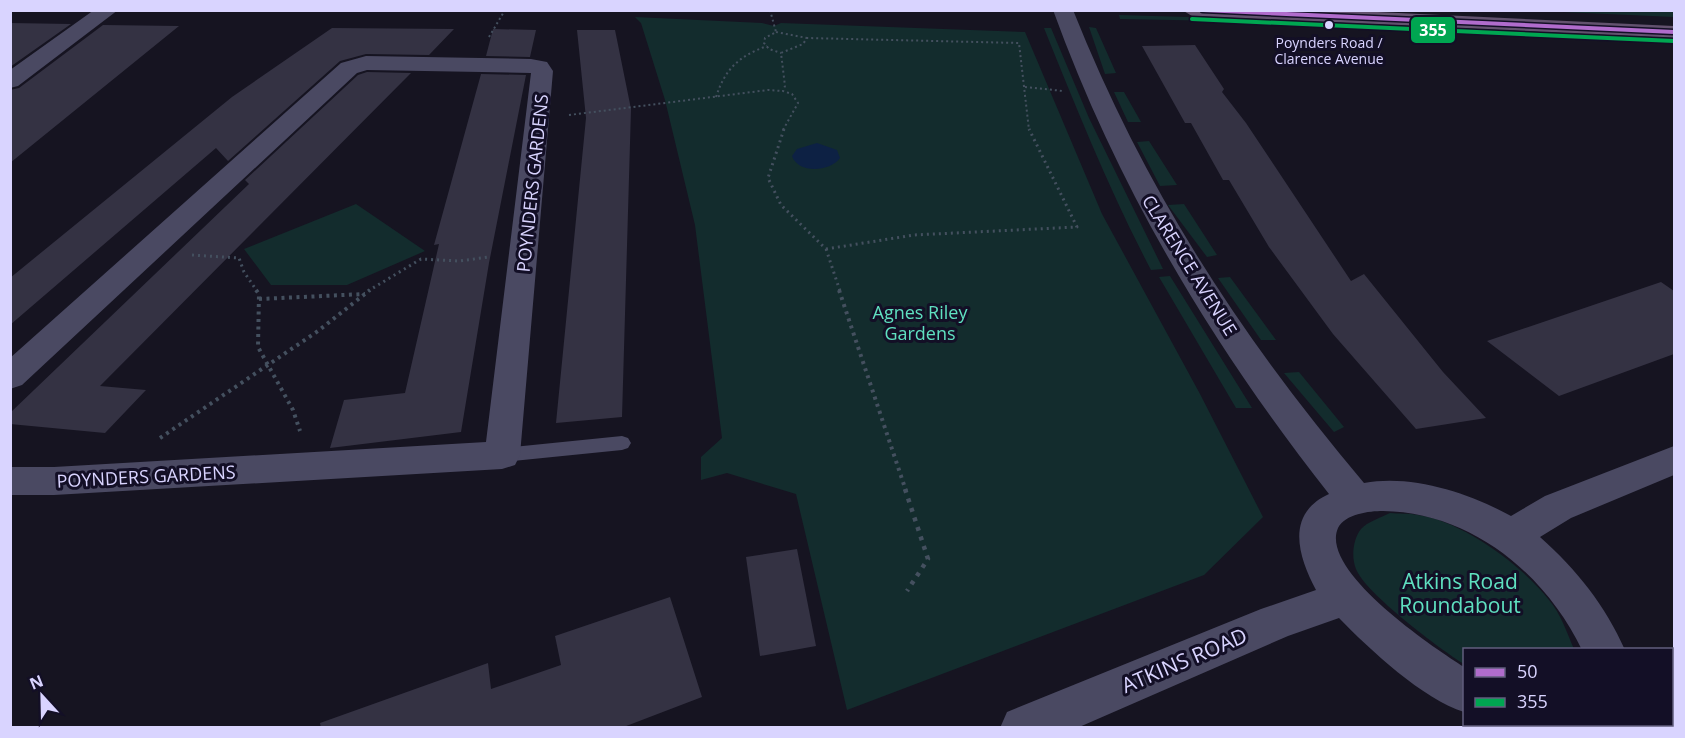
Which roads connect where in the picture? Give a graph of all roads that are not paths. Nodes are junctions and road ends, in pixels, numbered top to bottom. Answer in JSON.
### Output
{"nodes":[{"id":1,"x":108,"y":10,"type":"edge"},
{"id":2,"x":1063,"y":10,"type":"edge"},
{"id":3,"x":1192,"y":10,"type":"edge"},
{"id":4,"x":1396,"y":15,"type":"edge"},
{"id":5,"x":1674,"y":32,"type":"edge"},
{"id":6,"x":10,"y":81,"type":"edge"},
{"id":7,"x":10,"y":376,"type":"edge"},
{"id":8,"x":622,"y":443,"type":"dead end"},
{"id":9,"x":502,"y":455,"type":"junction"},
{"id":10,"x":1674,"y":460,"type":"edge"},
{"id":11,"x":10,"y":481,"type":"edge"},
{"id":12,"x":1355,"y":499,"type":"junction"},
{"id":13,"x":1511,"y":536,"type":"junction"},
{"id":14,"x":1346,"y":598,"type":"junction"},
{"id":15,"x":1603,"y":648,"type":"edge"},
{"id":16,"x":1463,"y":691,"type":"edge"},
{"id":17,"x":1023,"y":728,"type":"edge"}],
"edges":[{"from":1,"to":6,"type":"street"},
{"from":2,"to":12,"type":"street","name":"CLARENCE AVENUE"},
{"from":3,"to":4,"type":"highway"},
{"from":4,"to":5,"type":"highway"},
{"from":7,"to":9,"type":"street","name":"POYNDERS GARDENS"},
{"from":8,"to":9,"type":"lane"},
{"from":9,"to":11,"type":"street","name":"POYNDERS GARDENS"},
{"from":10,"to":13,"type":"street"},
{"from":12,"to":13,"type":"street"},
{"from":12,"to":14,"type":"street"},
{"from":13,"to":15,"type":"street"},
{"from":14,"to":16,"type":"street"},
{"from":14,"to":17,"type":"street","name":"ATKINS ROAD"}]}
